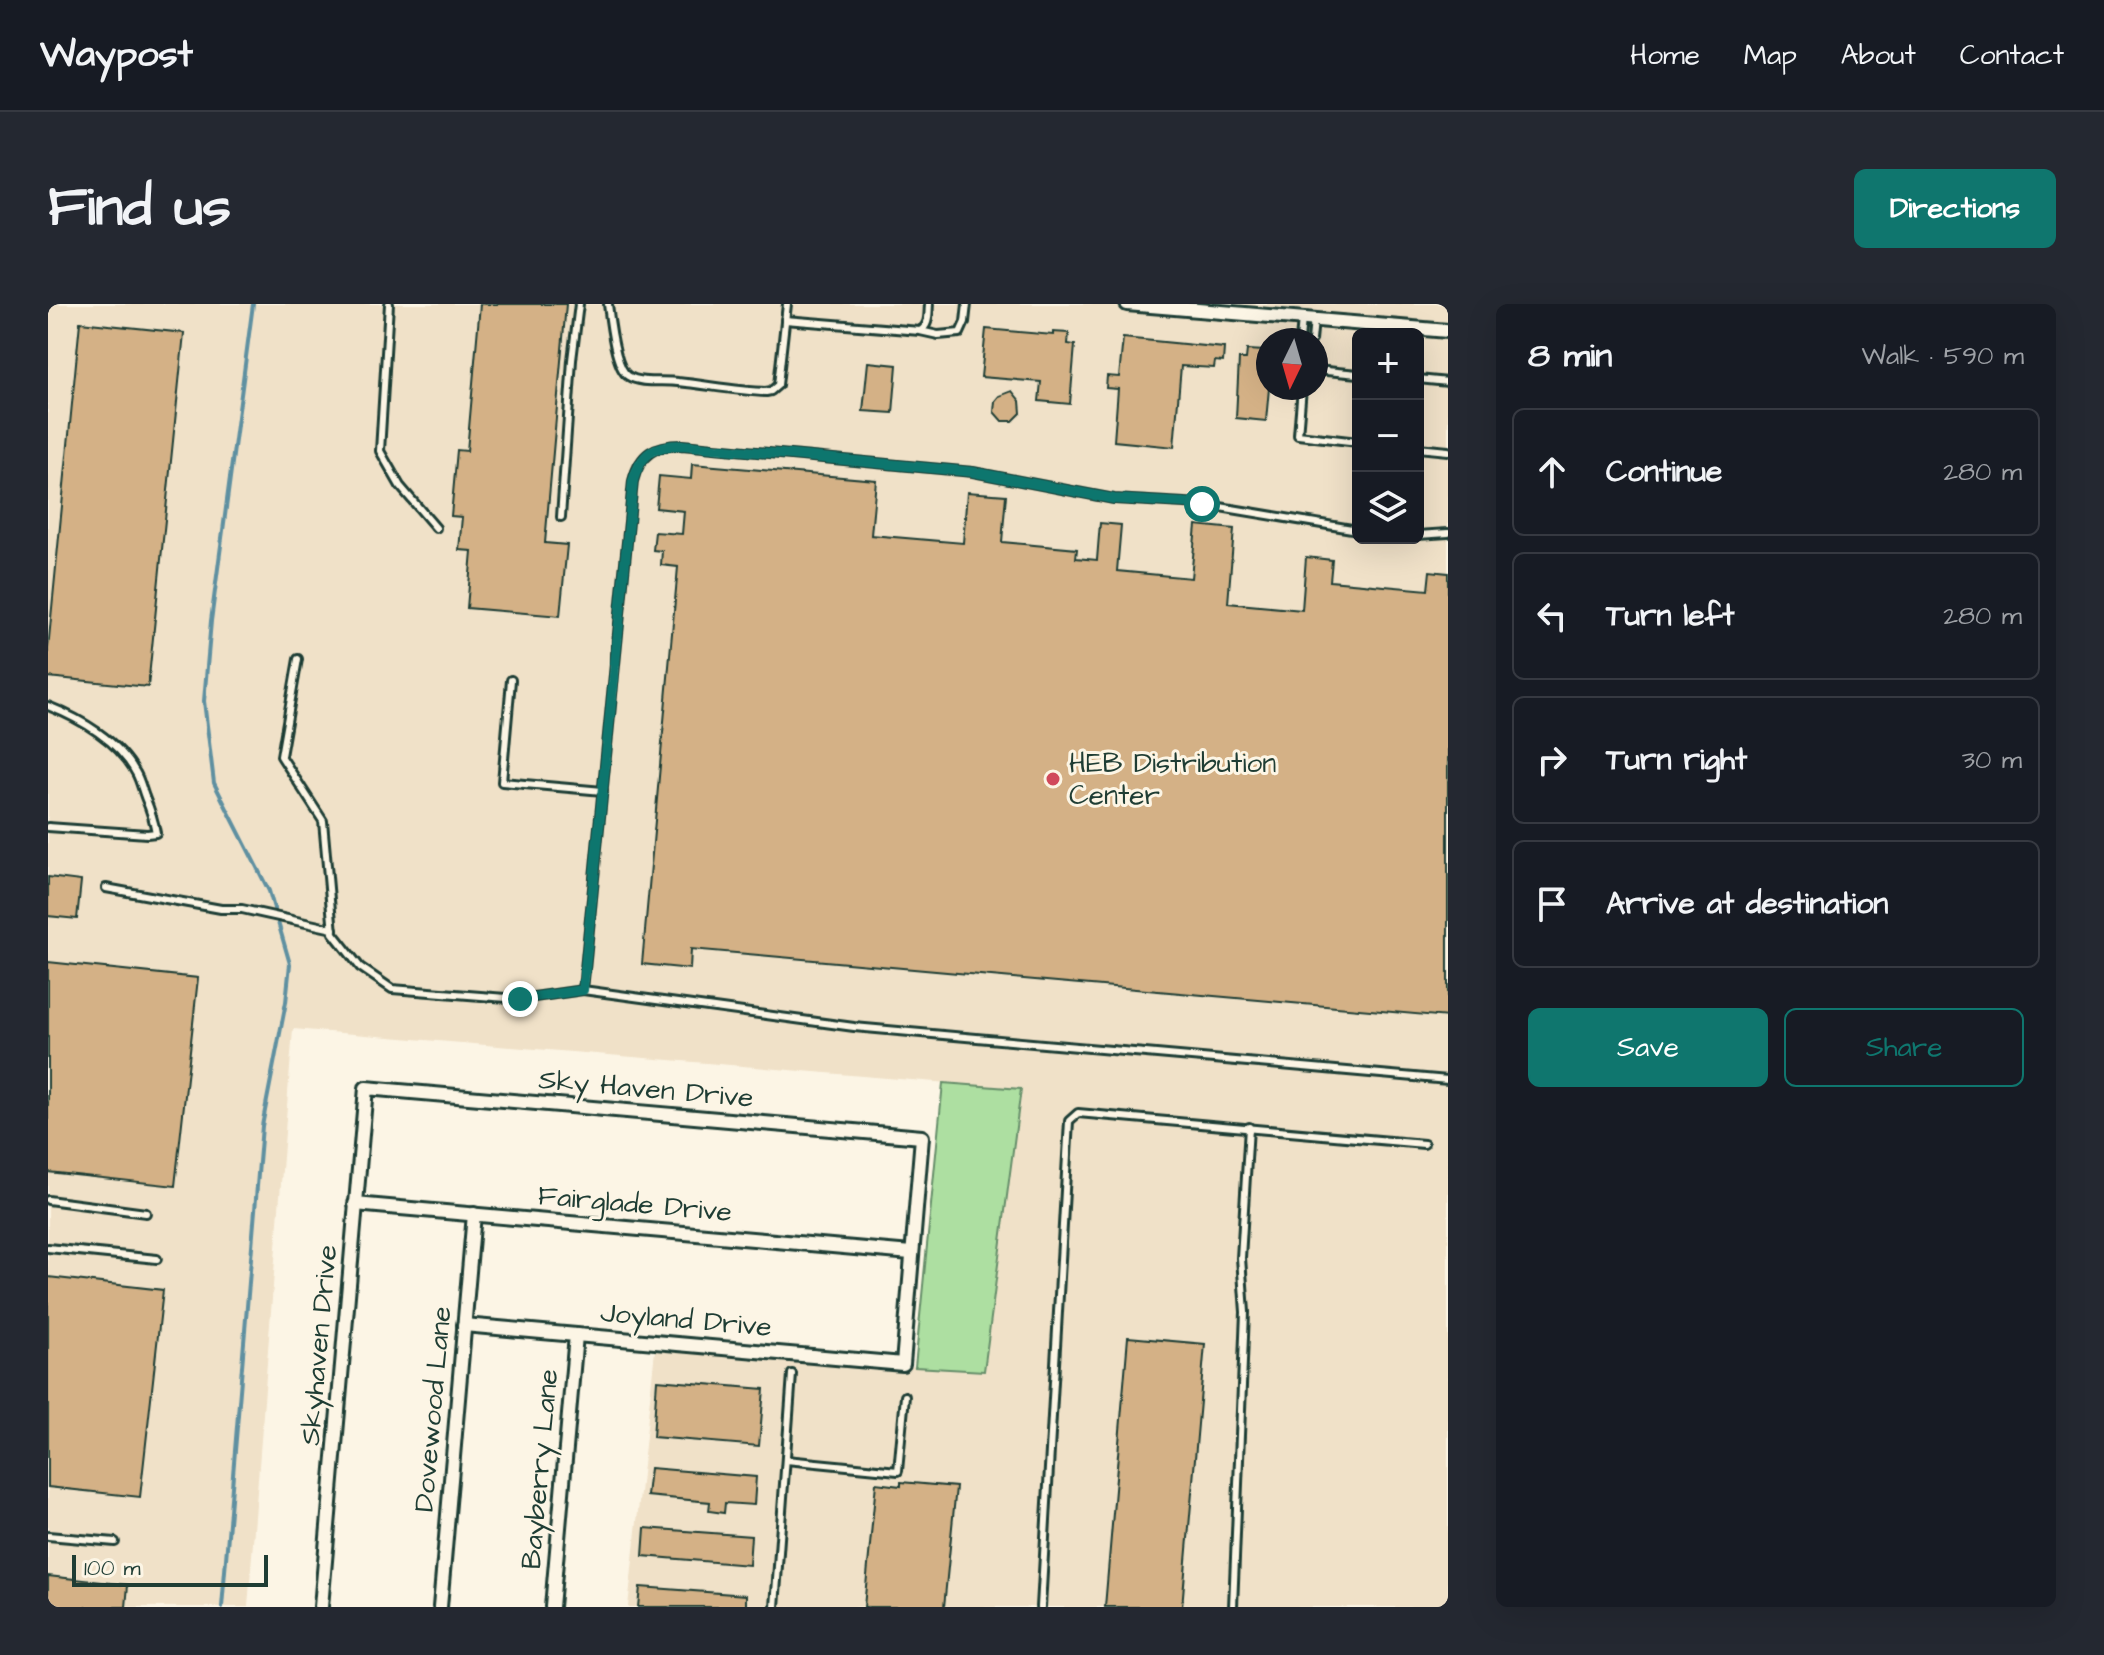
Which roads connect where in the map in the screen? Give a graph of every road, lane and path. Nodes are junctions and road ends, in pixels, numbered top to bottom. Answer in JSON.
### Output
{"nodes":[{"id":1,"x":389,"y":304,"type":"edge"},
{"id":2,"x":579,"y":304,"type":"edge"},
{"id":3,"x":608,"y":304,"type":"edge"},
{"id":4,"x":787,"y":304,"type":"edge"},
{"id":5,"x":929,"y":304,"type":"edge"},
{"id":6,"x":967,"y":304,"type":"edge"},
{"id":7,"x":1127,"y":304,"type":"edge"},
{"id":8,"x":1146,"y":305,"type":"edge"},
{"id":9,"x":1205,"y":307,"type":"edge"},
{"id":10,"x":1308,"y":319,"type":"junction"},
{"id":11,"x":785,"y":320,"type":"junction"},
{"id":12,"x":1305,"y":328,"type":"edge"},
{"id":13,"x":1310,"y":328,"type":"edge"},
{"id":14,"x":920,"y":331,"type":"junction"},
{"id":15,"x":1448,"y":331,"type":"edge"},
{"id":16,"x":1328,"y":371,"type":"edge"},
{"id":17,"x":1352,"y":373,"type":"edge"},
{"id":18,"x":1424,"y":380,"type":"edge"},
{"id":19,"x":1448,"y":382,"type":"edge"},
{"id":20,"x":1301,"y":400,"type":"edge"},
{"id":21,"x":1352,"y":441,"type":"edge"},
{"id":22,"x":1424,"y":449,"type":"edge"},
{"id":23,"x":1448,"y":451,"type":"edge"},
{"id":24,"x":561,"y":517,"type":"dead end"},
{"id":25,"x":436,"y":528,"type":"dead end"},
{"id":26,"x":1352,"y":529,"type":"edge"},
{"id":27,"x":1448,"y":533,"type":"edge"},
{"id":28,"x":1424,"y":535,"type":"edge"},
{"id":29,"x":298,"y":659,"type":"dead end"},
{"id":30,"x":511,"y":680,"type":"dead end"},
{"id":31,"x":48,"y":706,"type":"edge"},
{"id":32,"x":603,"y":791,"type":"junction"},
{"id":33,"x":48,"y":827,"type":"edge"},
{"id":34,"x":106,"y":888,"type":"dead end"},
{"id":35,"x":333,"y":929,"type":"junction"},
{"id":36,"x":583,"y":990,"type":"junction"},
{"id":37,"x":1448,"y":1080,"type":"edge"},
{"id":38,"x":366,"y":1088,"type":"joint"},
{"id":39,"x":1249,"y":1127,"type":"junction"},
{"id":40,"x":1424,"y":1144,"type":"dead end"},
{"id":41,"x":48,"y":1200,"type":"edge"},
{"id":42,"x":355,"y":1204,"type":"junction"},
{"id":43,"x":146,"y":1213,"type":"dead end"},
{"id":44,"x":474,"y":1214,"type":"junction"},
{"id":45,"x":48,"y":1248,"type":"edge"},
{"id":46,"x":911,"y":1253,"type":"junction"},
{"id":47,"x":157,"y":1259,"type":"dead end"},
{"id":48,"x":464,"y":1325,"type":"junction"},
{"id":49,"x":576,"y":1335,"type":"junction"},
{"id":50,"x":792,"y":1374,"type":"dead end"},
{"id":51,"x":905,"y":1396,"type":"dead end"},
{"id":52,"x":786,"y":1460,"type":"junction"},
{"id":53,"x":48,"y":1536,"type":"edge"},
{"id":54,"x":115,"y":1542,"type":"dead end"},
{"id":55,"x":321,"y":1607,"type":"edge"},
{"id":56,"x":440,"y":1607,"type":"edge"},
{"id":57,"x":552,"y":1607,"type":"edge"},
{"id":58,"x":775,"y":1607,"type":"edge"},
{"id":59,"x":1041,"y":1607,"type":"edge"},
{"id":60,"x":1233,"y":1607,"type":"edge"}],
"edges":[{"from":1,"to":25,"type":"lane"},
{"from":2,"to":24,"type":"lane"},
{"from":3,"to":11,"type":"lane"},
{"from":4,"to":11,"type":"lane"},
{"from":5,"to":14,"type":"lane"},
{"from":6,"to":14,"type":"lane"},
{"from":7,"to":8,"type":"street"},
{"from":8,"to":9,"type":"street"},
{"from":9,"to":10,"type":"street"},
{"from":10,"to":12,"type":"lane"},
{"from":10,"to":13,"type":"lane"},
{"from":10,"to":15,"type":"street"},
{"from":11,"to":14,"type":"lane"},
{"from":16,"to":17,"type":"lane"},
{"from":18,"to":19,"type":"lane"},
{"from":20,"to":21,"type":"lane"},
{"from":22,"to":23,"type":"lane"},
{"from":26,"to":32,"type":"lane"},
{"from":27,"to":28,"type":"lane"},
{"from":29,"to":35,"type":"lane"},
{"from":30,"to":32,"type":"lane"},
{"from":31,"to":33,"type":"lane"},
{"from":32,"to":36,"type":"lane"},
{"from":34,"to":35,"type":"lane"},
{"from":35,"to":36,"type":"lane"},
{"from":36,"to":37,"type":"lane"},
{"from":38,"to":42,"type":"street","name":"Skyhaven Drive"},
{"from":38,"to":46,"type":"street","name":"Sky Haven Drive"},
{"from":39,"to":40,"type":"lane"},
{"from":39,"to":59,"type":"lane"},
{"from":39,"to":60,"type":"lane"},
{"from":41,"to":43,"type":"lane"},
{"from":42,"to":44,"type":"street","name":"Fairglade Drive"},
{"from":42,"to":55,"type":"street","name":"Skyhaven Drive"},
{"from":44,"to":46,"type":"street","name":"Fairglade Drive"},
{"from":44,"to":48,"type":"street","name":"Dovewood Lane"},
{"from":45,"to":47,"type":"lane"},
{"from":46,"to":49,"type":"street","name":"Joyland Drive"},
{"from":48,"to":49,"type":"street","name":"Joyland Drive"},
{"from":48,"to":56,"type":"street","name":"Dovewood Lane"},
{"from":49,"to":57,"type":"street","name":"Bayberry Lane"},
{"from":50,"to":52,"type":"lane"},
{"from":51,"to":52,"type":"lane"},
{"from":52,"to":58,"type":"lane"},
{"from":53,"to":54,"type":"lane"}]}
